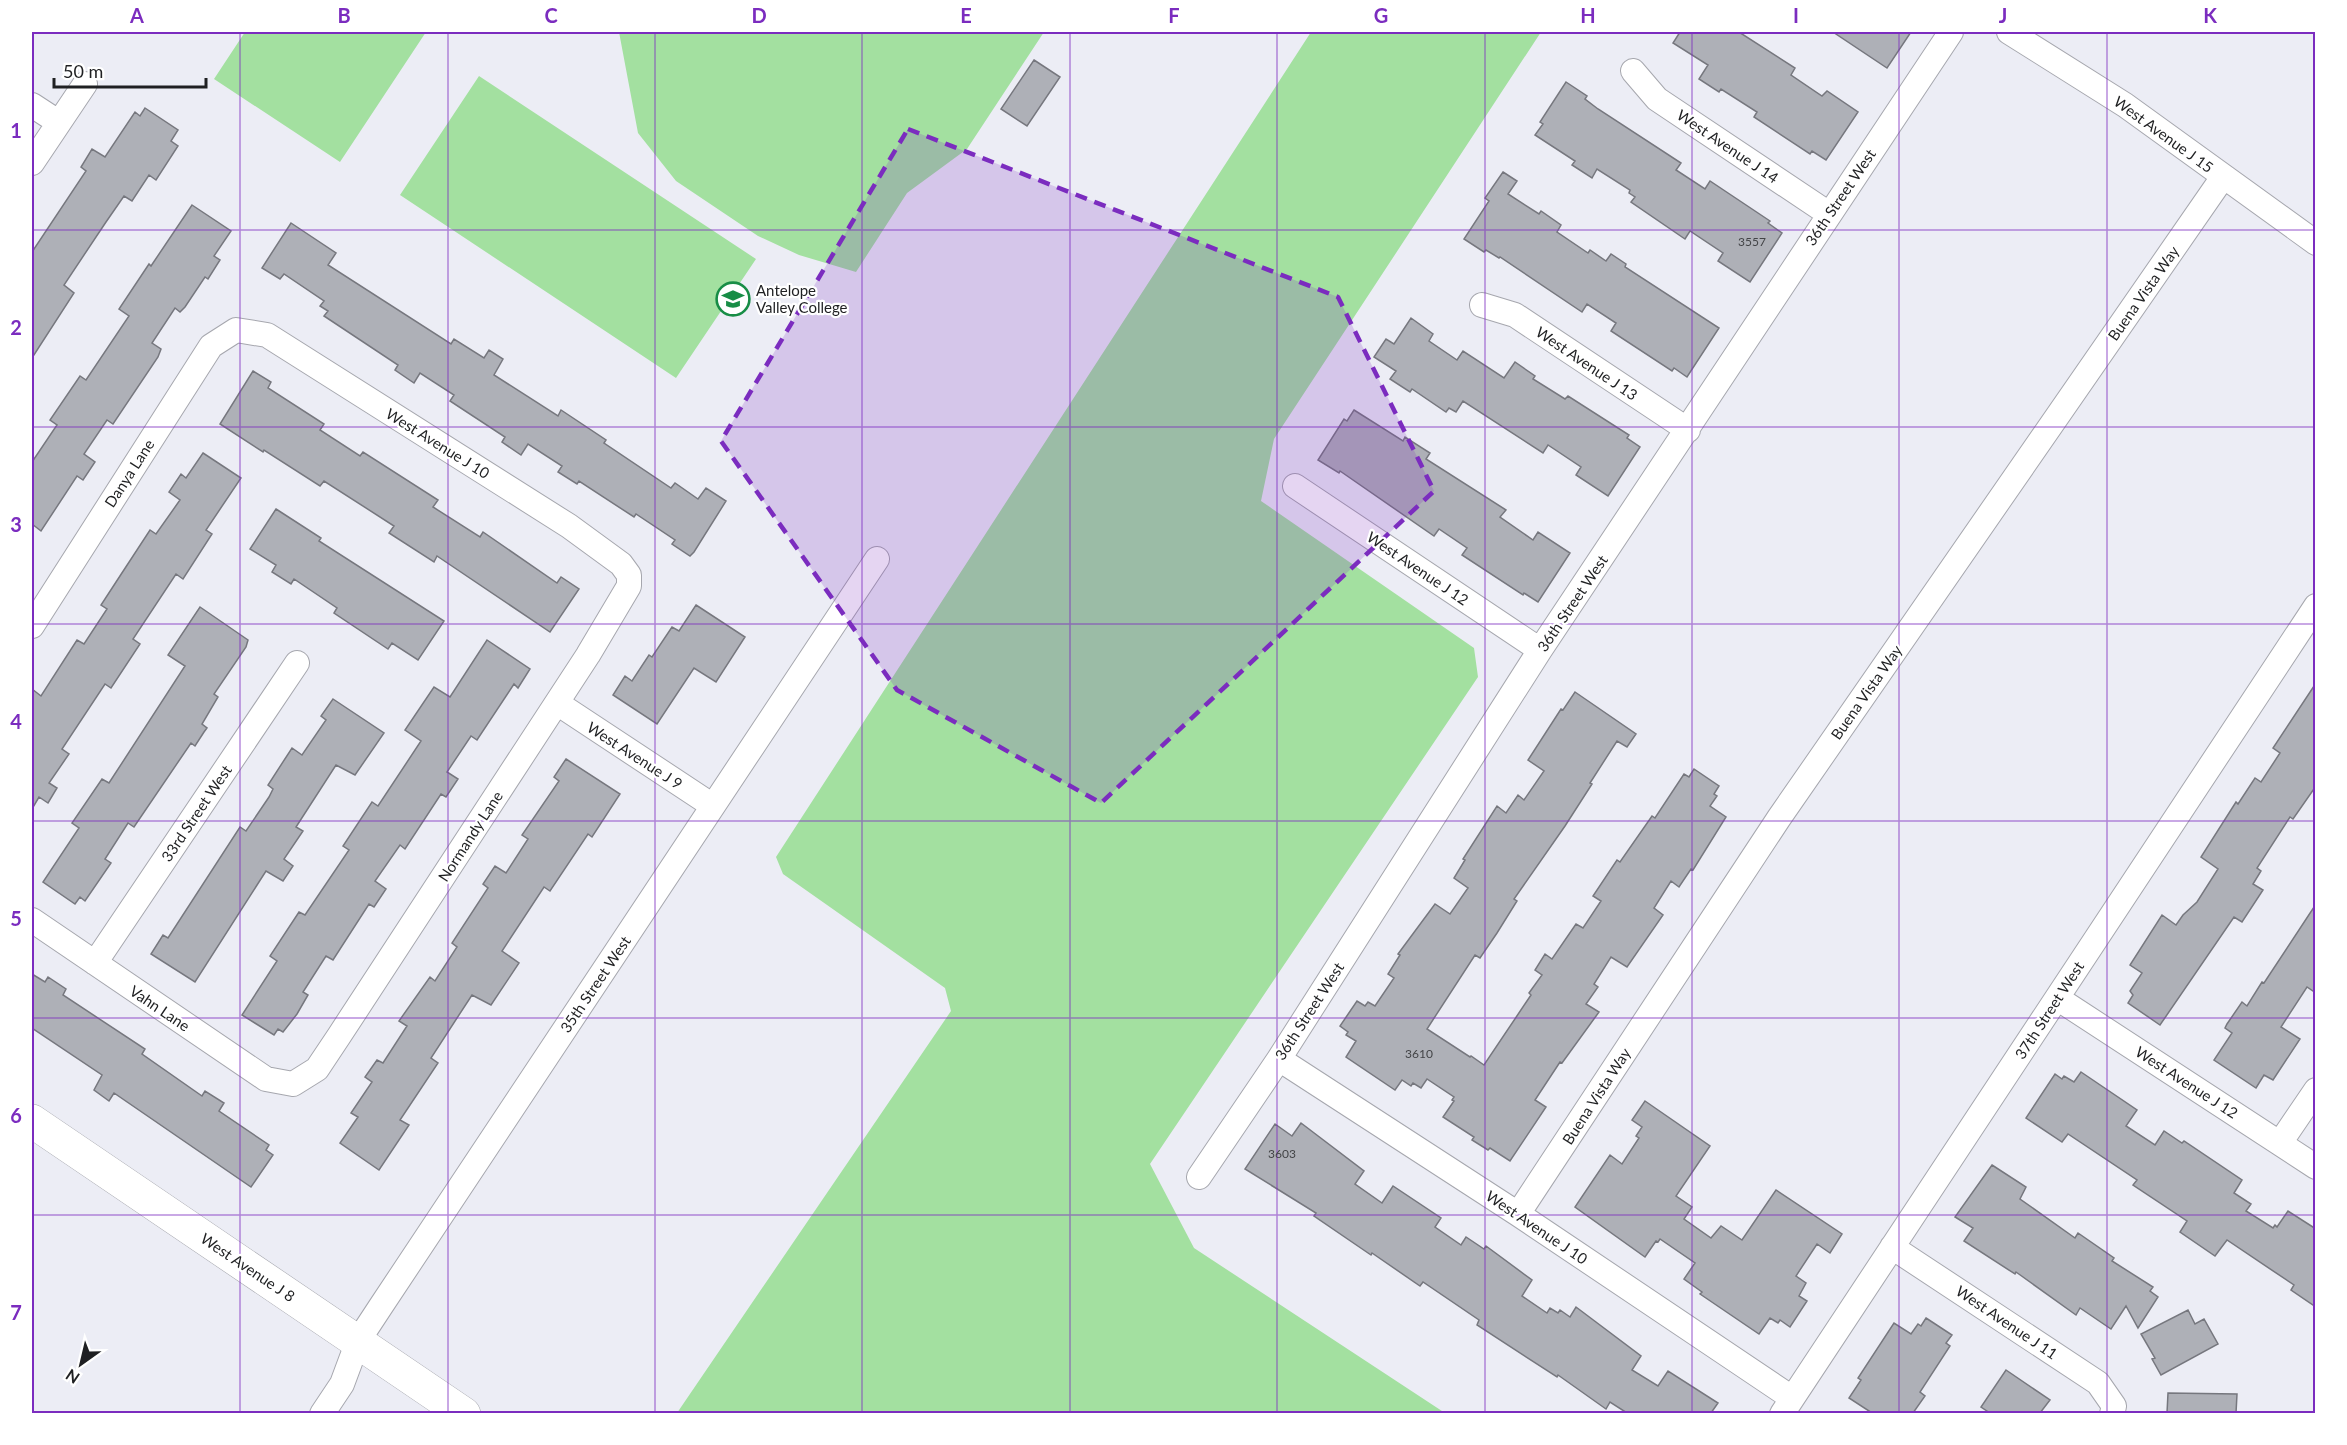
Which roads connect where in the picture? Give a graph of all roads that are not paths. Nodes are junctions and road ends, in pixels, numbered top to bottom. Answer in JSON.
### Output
{"nodes":[{"id":1,"x":1951,"y":32,"type":"edge"},
{"id":2,"x":2010,"y":32,"type":"edge"},
{"id":3,"x":1633,"y":71,"type":"dead end"},
{"id":4,"x":85,"y":84,"type":"dead end"},
{"id":5,"x":32,"y":105,"type":"edge"},
{"id":6,"x":58,"y":122,"type":"junction"},
{"id":7,"x":32,"y":163,"type":"edge"},
{"id":8,"x":2223,"y":177,"type":"junction"},
{"id":9,"x":1829,"y":214,"type":"junction"},
{"id":10,"x":2316,"y":243,"type":"edge"},
{"id":11,"x":1482,"y":305,"type":"dead end"},
{"id":12,"x":236,"y":330,"type":"joint"},
{"id":13,"x":1688,"y":430,"type":"junction"},
{"id":14,"x":1295,"y":486,"type":"dead end"},
{"id":15,"x":877,"y":559,"type":"dead end"},
{"id":16,"x":629,"y":575,"type":"joint"},
{"id":17,"x":2316,"y":606,"type":"edge"},
{"id":18,"x":32,"y":626,"type":"edge"},
{"id":19,"x":1540,"y":650,"type":"junction"},
{"id":20,"x":297,"y":663,"type":"dead end"},
{"id":21,"x":557,"y":703,"type":"junction"},
{"id":22,"x":713,"y":807,"type":"junction"},
{"id":23,"x":32,"y":920,"type":"edge"},
{"id":24,"x":95,"y":963,"type":"junction"},
{"id":25,"x":2058,"y":998,"type":"junction"},
{"id":26,"x":1279,"y":1059,"type":"junction"},
{"id":27,"x":293,"y":1084,"type":"joint"},
{"id":28,"x":2316,"y":1090,"type":"edge"},
{"id":29,"x":32,"y":1121,"type":"edge"},
{"id":30,"x":2280,"y":1143,"type":"junction"},
{"id":31,"x":2316,"y":1167,"type":"edge"},
{"id":32,"x":1199,"y":1177,"type":"dead end"},
{"id":33,"x":1518,"y":1214,"type":"junction"},
{"id":34,"x":1892,"y":1247,"type":"junction"},
{"id":35,"x":358,"y":1341,"type":"junction"},
{"id":36,"x":1787,"y":1406,"type":"edge"},
{"id":37,"x":2113,"y":1410,"type":"edge"},
{"id":38,"x":322,"y":1413,"type":"edge"},
{"id":39,"x":464,"y":1413,"type":"edge"}],
"edges":[{"from":1,"to":9,"type":"street","name":"36th Street West"},
{"from":2,"to":8,"type":"street","name":"West Avenue J 15"},
{"from":3,"to":9,"type":"street","name":"West Avenue J 14"},
{"from":4,"to":6,"type":"street"},
{"from":5,"to":6,"type":"street"},
{"from":6,"to":7,"type":"street"},
{"from":8,"to":10,"type":"street","name":"West Avenue J 15"},
{"from":8,"to":33,"type":"street","name":"Buena Vista Way"},
{"from":9,"to":13,"type":"street","name":"36th Street West"},
{"from":11,"to":13,"type":"street","name":"West Avenue J 13"},
{"from":12,"to":16,"type":"street","name":"West Avenue J 10"},
{"from":12,"to":18,"type":"street","name":"Danya Lane"},
{"from":13,"to":19,"type":"street","name":"36th Street West"},
{"from":14,"to":19,"type":"street","name":"West Avenue J 12"},
{"from":15,"to":22,"type":"street","name":"35th Street West"},
{"from":16,"to":21,"type":"street","name":"Normandy Lane"},
{"from":17,"to":25,"type":"street","name":"37th Street West"},
{"from":19,"to":26,"type":"street","name":"36th Street West"},
{"from":20,"to":24,"type":"street","name":"33rd Street West"},
{"from":21,"to":22,"type":"street","name":"West Avenue J 9"},
{"from":21,"to":27,"type":"street","name":"Normandy Lane"},
{"from":22,"to":35,"type":"street","name":"35th Street West"},
{"from":23,"to":24,"type":"street","name":"Vahn Lane"},
{"from":24,"to":27,"type":"street","name":"Vahn Lane"},
{"from":25,"to":30,"type":"street","name":"West Avenue J 12"},
{"from":25,"to":34,"type":"street","name":"37th Street West"},
{"from":26,"to":32,"type":"street","name":"36th Street West"},
{"from":26,"to":33,"type":"street","name":"West Avenue J 10"},
{"from":28,"to":30,"type":"street"},
{"from":29,"to":35,"type":"street","name":"West Avenue J 8"},
{"from":30,"to":31,"type":"street","name":"West Avenue J 12"},
{"from":33,"to":36,"type":"street","name":"West Avenue J 10"},
{"from":34,"to":36,"type":"street","name":"37th Street West"},
{"from":34,"to":37,"type":"street","name":"West Avenue J 11"},
{"from":35,"to":38,"type":"street","name":"35th Street West"},
{"from":35,"to":39,"type":"street","name":"West Avenue J 8"}]}
